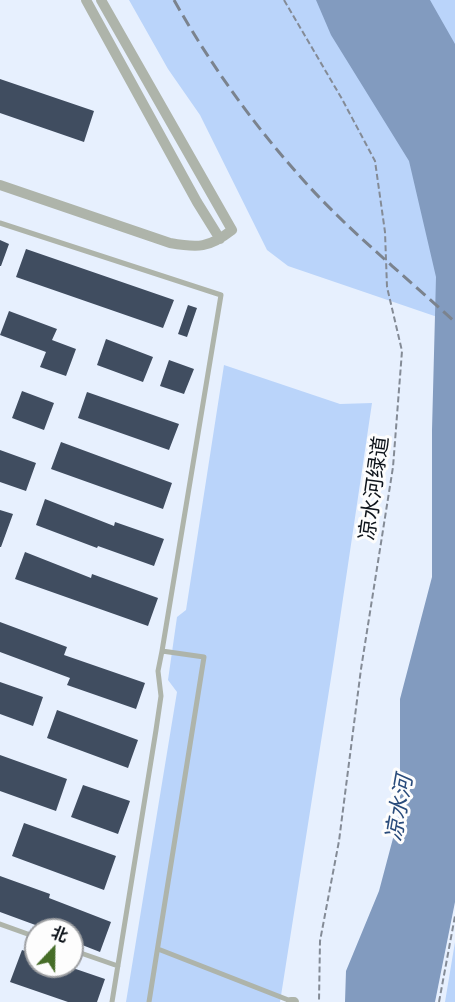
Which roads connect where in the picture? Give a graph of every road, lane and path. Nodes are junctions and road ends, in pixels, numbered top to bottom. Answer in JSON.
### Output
{"nodes":[{"id":1,"x":86,"y":0,"type":"edge"},
{"id":2,"x":100,"y":0,"type":"edge"},
{"id":3,"x":284,"y":0,"type":"edge"},
{"id":4,"x":0,"y":185,"type":"edge"},
{"id":5,"x":0,"y":223,"type":"edge"},
{"id":6,"x":220,"y":239,"type":"junction"},
{"id":7,"x":162,"y":651,"type":"junction"},
{"id":8,"x":455,"y":916,"type":"edge"},
{"id":9,"x":0,"y":924,"type":"edge"},
{"id":10,"x":24,"y":933,"type":"edge"},
{"id":11,"x":158,"y":949,"type":"junction"},
{"id":12,"x":84,"y":954,"type":"edge"},
{"id":13,"x":118,"y":966,"type":"junction"},
{"id":14,"x":112,"y":1002,"type":"edge"},
{"id":15,"x":149,"y":1002,"type":"edge"},
{"id":16,"x":292,"y":1002,"type":"edge"},
{"id":17,"x":319,"y":1002,"type":"edge"},
{"id":18,"x":439,"y":1002,"type":"edge"}],
"edges":[{"from":1,"to":6,"type":"street"},
{"from":2,"to":6,"type":"street"},
{"from":3,"to":17,"type":"path","name":"凉水河绿道"},
{"from":4,"to":6,"type":"street"},
{"from":5,"to":7,"type":"lane"},
{"from":7,"to":11,"type":"lane"},
{"from":7,"to":13,"type":"lane"},
{"from":8,"to":18,"type":"path"},
{"from":9,"to":10,"type":"lane"},
{"from":11,"to":15,"type":"lane"},
{"from":11,"to":16,"type":"lane"},
{"from":12,"to":13,"type":"lane"},
{"from":13,"to":14,"type":"lane"}]}
